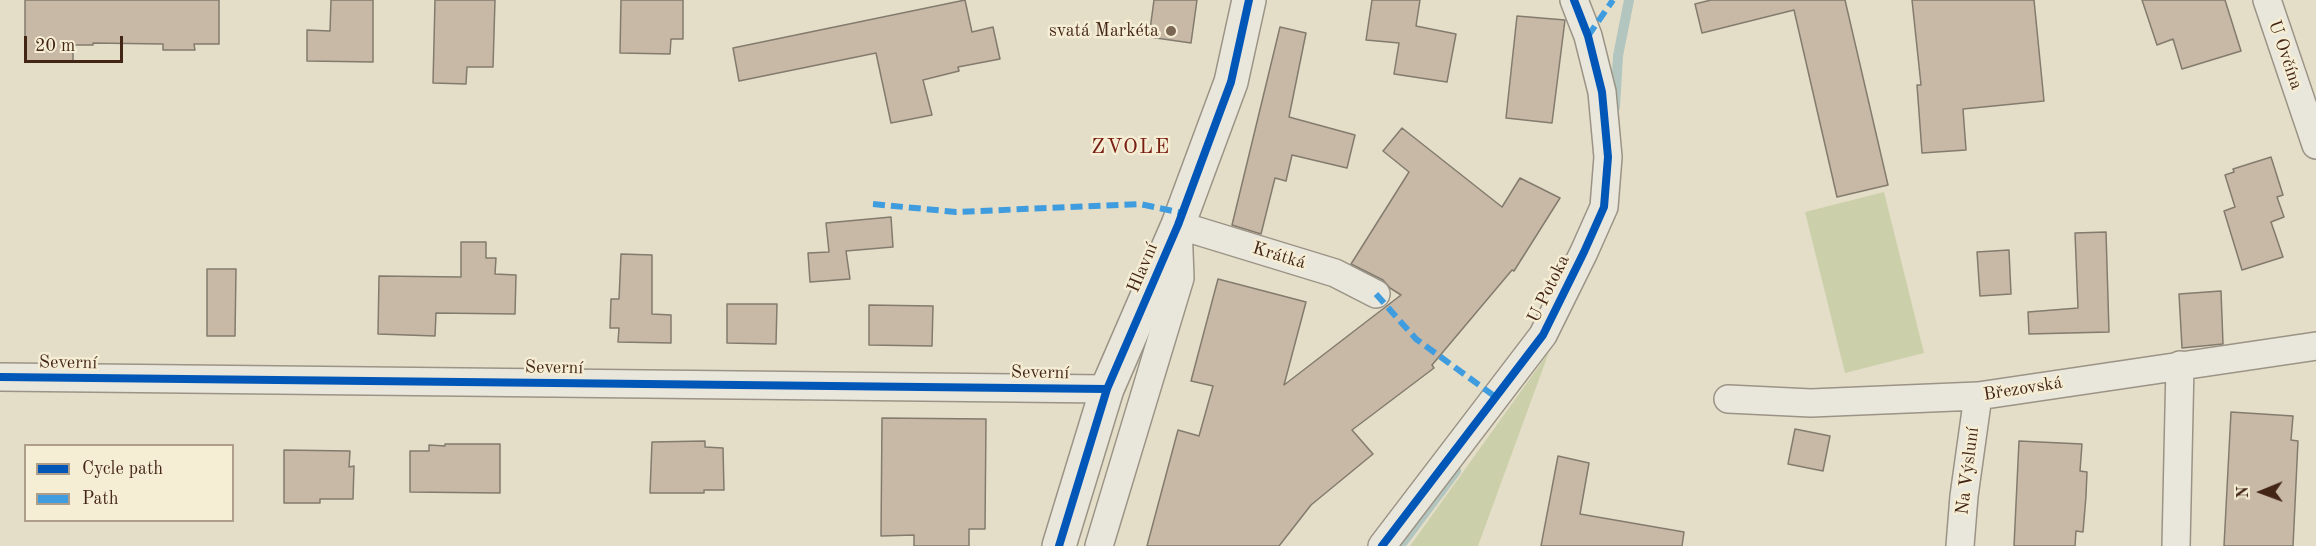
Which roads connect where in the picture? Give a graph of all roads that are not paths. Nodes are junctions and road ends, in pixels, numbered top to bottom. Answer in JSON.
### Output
{"nodes":[{"id":1,"x":1249,"y":0,"type":"edge"},
{"id":2,"x":1574,"y":0,"type":"edge"},
{"id":3,"x":2266,"y":0,"type":"edge"},
{"id":4,"x":2316,"y":145,"type":"edge"},
{"id":5,"x":1178,"y":225,"type":"junction"},
{"id":6,"x":1376,"y":294,"type":"dead end"},
{"id":7,"x":2316,"y":346,"type":"edge"},
{"id":8,"x":2180,"y":365,"type":"junction"},
{"id":9,"x":0,"y":377,"type":"edge"},
{"id":10,"x":1107,"y":389,"type":"junction"},
{"id":11,"x":1978,"y":396,"type":"junction"},
{"id":12,"x":1728,"y":399,"type":"dead end"},
{"id":13,"x":1059,"y":546,"type":"edge"},
{"id":14,"x":1099,"y":546,"type":"edge"},
{"id":15,"x":1382,"y":546,"type":"edge"},
{"id":16,"x":1960,"y":546,"type":"edge"},
{"id":17,"x":2176,"y":546,"type":"edge"}],
"edges":[{"from":1,"to":5,"type":"street","name":"Hlavní"},
{"from":2,"to":15,"type":"street","name":"U Potoka"},
{"from":3,"to":4,"type":"street","name":"U Ovčína"},
{"from":5,"to":6,"type":"street","name":"Krátká"},
{"from":5,"to":10,"type":"street","name":"Hlavní"},
{"from":5,"to":14,"type":"street","name":"Hlavní"},
{"from":7,"to":8,"type":"street","name":"Březovská"},
{"from":8,"to":11,"type":"street","name":"Březovská"},
{"from":8,"to":17,"type":"street"},
{"from":9,"to":10,"type":"street","name":"Severní"},
{"from":10,"to":13,"type":"street","name":"Hlavní"},
{"from":11,"to":12,"type":"street","name":"Březovská"},
{"from":11,"to":16,"type":"street","name":"Na Výsluní"}]}
